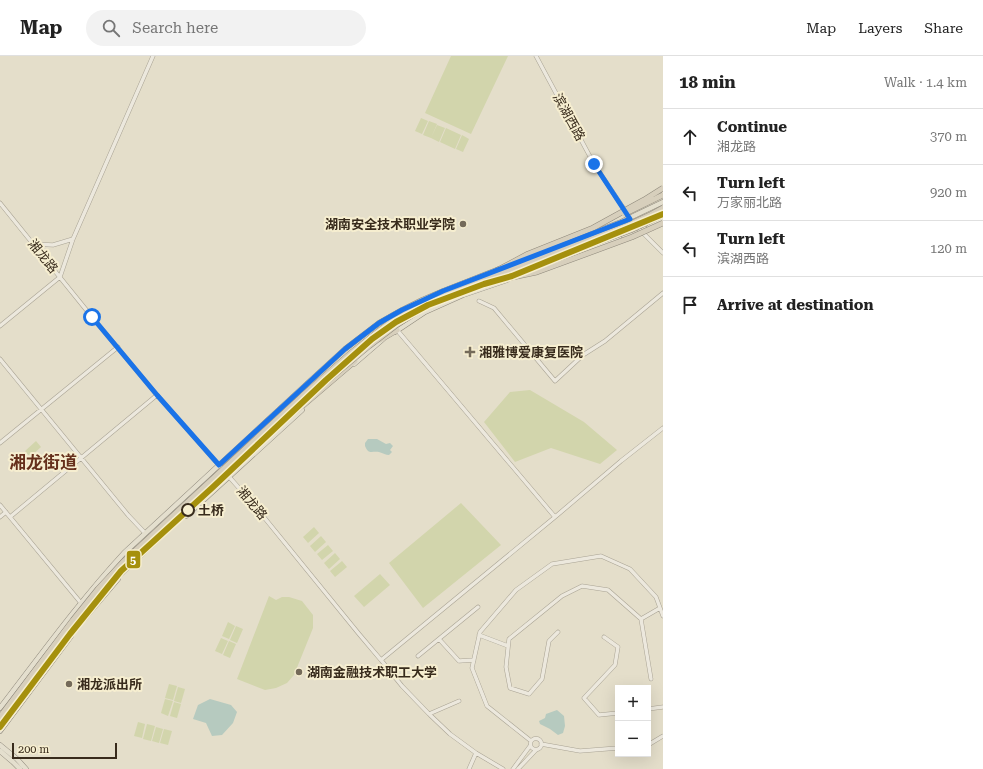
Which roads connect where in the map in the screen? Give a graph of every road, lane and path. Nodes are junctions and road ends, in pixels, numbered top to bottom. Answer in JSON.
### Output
{"nodes":[{"id":1,"x":153,"y":56,"type":"edge"},
{"id":2,"x":536,"y":56,"type":"edge"},
{"id":3,"x":663,"y":188,"type":"edge"},
{"id":4,"x":663,"y":195,"type":"edge"},
{"id":5,"x":663,"y":202,"type":"edge"},
{"id":6,"x":0,"y":203,"type":"edge"},
{"id":7,"x":663,"y":208,"type":"edge"},
{"id":8,"x":663,"y":215,"type":"edge"},
{"id":9,"x":630,"y":219,"type":"junction"},
{"id":10,"x":663,"y":219,"type":"edge"},
{"id":11,"x":663,"y":223,"type":"edge"},
{"id":12,"x":593,"y":228,"type":"junction"},
{"id":13,"x":641,"y":231,"type":"junction"},
{"id":14,"x":73,"y":240,"type":"junction"},
{"id":15,"x":33,"y":244,"type":"junction"},
{"id":16,"x":663,"y":253,"type":"edge"},
{"id":17,"x":60,"y":278,"type":"junction"},
{"id":18,"x":480,"y":282,"type":"junction"},
{"id":19,"x":663,"y":293,"type":"edge"},
{"id":20,"x":479,"y":301,"type":"dead end"},
{"id":21,"x":0,"y":326,"type":"edge"},
{"id":22,"x":397,"y":330,"type":"junction"},
{"id":23,"x":118,"y":348,"type":"junction"},
{"id":24,"x":0,"y":360,"type":"edge"},
{"id":25,"x":157,"y":395,"type":"junction"},
{"id":26,"x":41,"y":410,"type":"junction"},
{"id":27,"x":663,"y":428,"type":"edge"},
{"id":28,"x":263,"y":439,"type":"junction"},
{"id":29,"x":0,"y":443,"type":"edge"},
{"id":30,"x":81,"y":458,"type":"junction"},
{"id":31,"x":219,"y":465,"type":"junction"},
{"id":32,"x":229,"y":477,"type":"junction"},
{"id":33,"x":0,"y":505,"type":"edge"},
{"id":34,"x":6,"y":512,"type":"junction"},
{"id":35,"x":0,"y":516,"type":"edge"},
{"id":36,"x":10,"y":517,"type":"junction"},
{"id":37,"x":555,"y":517,"type":"junction"},
{"id":38,"x":145,"y":533,"type":"junction"},
{"id":39,"x":81,"y":603,"type":"junction"},
{"id":40,"x":478,"y":607,"type":"dead end"},
{"id":41,"x":660,"y":608,"type":"junction"},
{"id":42,"x":663,"y":616,"type":"edge"},
{"id":43,"x":641,"y":619,"type":"junction"},
{"id":44,"x":558,"y":632,"type":"dead end"},
{"id":45,"x":479,"y":635,"type":"junction"},
{"id":46,"x":604,"y":637,"type":"dead end"},
{"id":47,"x":439,"y":639,"type":"junction"},
{"id":48,"x":508,"y":646,"type":"junction"},
{"id":49,"x":418,"y":656,"type":"dead end"},
{"id":50,"x":382,"y":660,"type":"junction"},
{"id":51,"x":474,"y":660,"type":"junction"},
{"id":52,"x":651,"y":679,"type":"dead end"},
{"id":53,"x":459,"y":701,"type":"dead end"},
{"id":54,"x":663,"y":707,"type":"edge"},
{"id":55,"x":0,"y":708,"type":"edge"},
{"id":56,"x":651,"y":709,"type":"edge"},
{"id":57,"x":615,"y":713,"type":"edge"},
{"id":58,"x":428,"y":714,"type":"junction"},
{"id":59,"x":0,"y":717,"type":"edge"},
{"id":60,"x":0,"y":725,"type":"edge"},
{"id":61,"x":0,"y":731,"type":"edge"},
{"id":62,"x":663,"y":736,"type":"edge"},
{"id":63,"x":651,"y":743,"type":"edge"},
{"id":64,"x":530,"y":744,"type":"junction"},
{"id":65,"x":541,"y":744,"type":"junction"},
{"id":66,"x":0,"y":745,"type":"edge"},
{"id":67,"x":615,"y":748,"type":"edge"},
{"id":68,"x":536,"y":750,"type":"junction"},
{"id":69,"x":0,"y":752,"type":"edge"},
{"id":70,"x":476,"y":753,"type":"junction"},
{"id":71,"x":20,"y":769,"type":"edge"},
{"id":72,"x":26,"y":769,"type":"edge"},
{"id":73,"x":469,"y":769,"type":"edge"},
{"id":74,"x":503,"y":769,"type":"edge"},
{"id":75,"x":513,"y":769,"type":"edge"},
{"id":76,"x":518,"y":769,"type":"edge"}],
"edges":[{"from":1,"to":14,"type":"street"},
{"from":2,"to":9,"type":"street","name":"滨湖西路"},
{"from":3,"to":12,"type":"highway","bridge":true},
{"from":4,"to":12,"type":"highway","bridge":true},
{"from":5,"to":9,"type":"main road"},
{"from":6,"to":15,"type":"street","name":"湘龙路"},
{"from":7,"to":18,"type":"highway","bridge":true},
{"from":8,"to":18,"type":"highway","bridge":true},
{"from":9,"to":13,"type":"street","name":"滨湖西路"},
{"from":9,"to":31,"type":"main road"},
{"from":10,"to":13,"type":"main road"},
{"from":11,"to":18,"type":"highway","bridge":true},
{"from":12,"to":18,"type":"highway","bridge":true},
{"from":13,"to":16,"type":"street","name":"滨湖西路"},
{"from":13,"to":22,"type":"main road"},
{"from":14,"to":15,"type":"street"},
{"from":14,"to":17,"type":"street"},
{"from":15,"to":17,"type":"street","name":"湘龙路"},
{"from":17,"to":21,"type":"street"},
{"from":17,"to":23,"type":"street","name":"湘龙路"},
{"from":18,"to":28,"type":"highway","bridge":true},
{"from":18,"to":59,"type":"highway","bridge":true},
{"from":19,"to":20,"type":"street"},
{"from":22,"to":28,"type":"highway","bridge":true},
{"from":22,"to":32,"type":"main road"},
{"from":22,"to":37,"type":"street"},
{"from":23,"to":25,"type":"street","name":"湘龙路"},
{"from":23,"to":26,"type":"street"},
{"from":24,"to":26,"type":"street"},
{"from":25,"to":30,"type":"street"},
{"from":25,"to":31,"type":"street","name":"湘龙路"},
{"from":26,"to":29,"type":"street"},
{"from":26,"to":30,"type":"street"},
{"from":27,"to":37,"type":"street"},
{"from":28,"to":60,"type":"highway","bridge":true},
{"from":30,"to":36,"type":"street"},
{"from":30,"to":38,"type":"street"},
{"from":31,"to":32,"type":"street","name":"湘龙路"},
{"from":31,"to":38,"type":"main road"},
{"from":32,"to":50,"type":"street","name":"湘龙路"},
{"from":32,"to":61,"type":"main road"},
{"from":33,"to":34,"type":"street"},
{"from":34,"to":35,"type":"street"},
{"from":34,"to":36,"type":"street"},
{"from":36,"to":39,"type":"street"},
{"from":37,"to":50,"type":"street"},
{"from":38,"to":39,"type":"main road"},
{"from":39,"to":55,"type":"main road"},
{"from":40,"to":47,"type":"street"},
{"from":41,"to":42,"type":"street"},
{"from":41,"to":43,"type":"street"},
{"from":41,"to":45,"type":"street"},
{"from":43,"to":48,"type":"street"},
{"from":43,"to":52,"type":"street"},
{"from":44,"to":48,"type":"street"},
{"from":45,"to":48,"type":"street"},
{"from":45,"to":51,"type":"street"},
{"from":46,"to":57,"type":"street"},
{"from":47,"to":49,"type":"street"},
{"from":47,"to":51,"type":"street"},
{"from":50,"to":58,"type":"street","name":"湘龙路"},
{"from":51,"to":64,"type":"street"},
{"from":53,"to":58,"type":"street"},
{"from":54,"to":56,"type":"street"},
{"from":58,"to":70,"type":"street","name":"湘龙路"},
{"from":62,"to":63,"type":"street"},
{"from":64,"to":65,"type":"street"},
{"from":64,"to":68,"type":"street"},
{"from":64,"to":75,"type":"street"},
{"from":65,"to":67,"type":"street"},
{"from":65,"to":68,"type":"street"},
{"from":66,"to":72,"type":"main road"},
{"from":68,"to":76,"type":"street"},
{"from":69,"to":71,"type":"main road"},
{"from":70,"to":73,"type":"street"},
{"from":70,"to":74,"type":"street","name":"湘龙路"}]}
